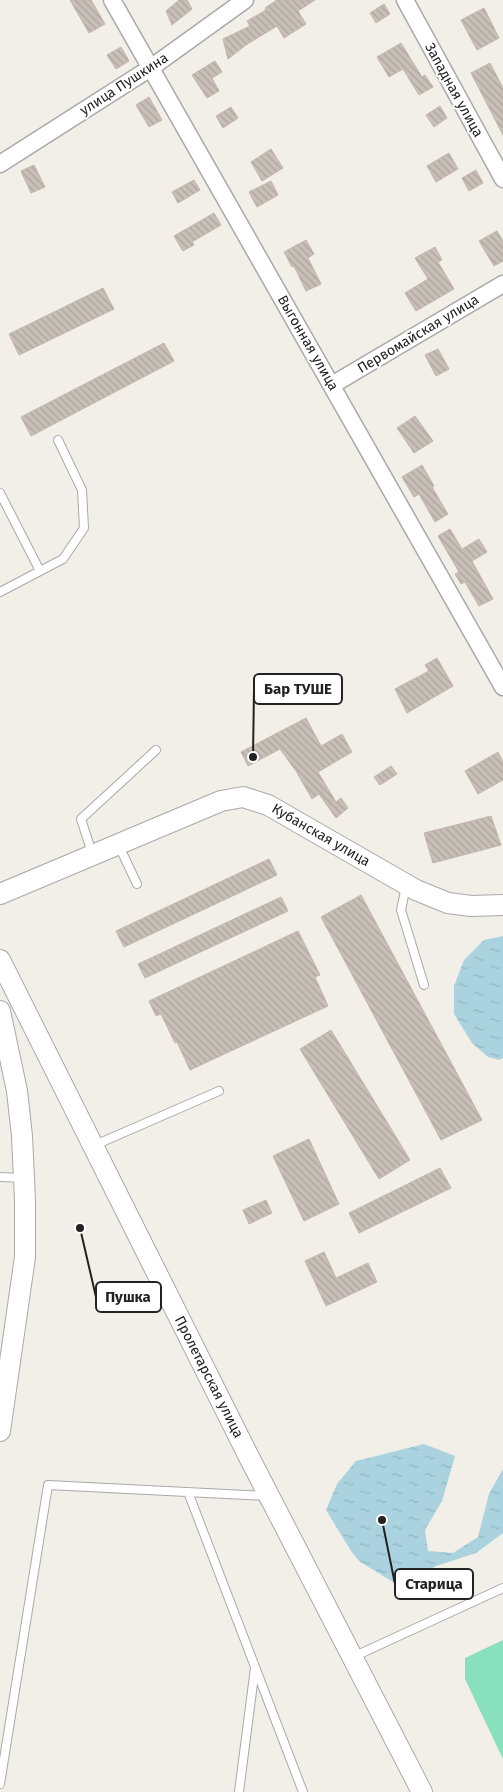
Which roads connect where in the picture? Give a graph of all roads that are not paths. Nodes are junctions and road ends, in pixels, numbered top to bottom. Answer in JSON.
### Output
{"nodes":[{"id":1,"x":112,"y":0,"type":"edge"},
{"id":2,"x":244,"y":0,"type":"edge"},
{"id":3,"x":406,"y":0,"type":"edge"},
{"id":4,"x":152,"y":67,"type":"junction"},
{"id":5,"x":0,"y":164,"type":"edge"},
{"id":6,"x":503,"y":179,"type":"edge"},
{"id":7,"x":503,"y":284,"type":"edge"},
{"id":8,"x":332,"y":385,"type":"junction"},
{"id":9,"x":58,"y":440,"type":"dead end"},
{"id":10,"x":0,"y":493,"type":"edge"},
{"id":11,"x":40,"y":571,"type":"junction"},
{"id":12,"x":0,"y":592,"type":"edge"},
{"id":13,"x":503,"y":687,"type":"edge"},
{"id":14,"x":156,"y":750,"type":"dead end"},
{"id":15,"x":118,"y":844,"type":"junction"},
{"id":16,"x":92,"y":855,"type":"junction"},
{"id":17,"x":138,"y":884,"type":"dead end"},
{"id":18,"x":406,"y":884,"type":"junction"},
{"id":19,"x":0,"y":894,"type":"edge"},
{"id":20,"x":503,"y":905,"type":"edge"},
{"id":21,"x":0,"y":960,"type":"edge"},
{"id":22,"x":424,"y":985,"type":"dead end"},
{"id":23,"x":0,"y":1011,"type":"edge"},
{"id":24,"x":219,"y":1091,"type":"dead end"},
{"id":25,"x":93,"y":1146,"type":"junction"},
{"id":26,"x":0,"y":1177,"type":"edge"},
{"id":27,"x":24,"y":1178,"type":"junction"},
{"id":28,"x":0,"y":1431,"type":"edge"},
{"id":29,"x":188,"y":1492,"type":"junction"},
{"id":30,"x":269,"y":1496,"type":"junction"},
{"id":31,"x":503,"y":1588,"type":"edge"},
{"id":32,"x":353,"y":1657,"type":"junction"},
{"id":33,"x":255,"y":1666,"type":"junction"},
{"id":34,"x":0,"y":1784,"type":"edge"},
{"id":35,"x":239,"y":1792,"type":"edge"},
{"id":36,"x":303,"y":1792,"type":"edge"},
{"id":37,"x":422,"y":1792,"type":"edge"}],
"edges":[{"from":1,"to":4,"type":"street","name":"Выгонная улица"},
{"from":2,"to":4,"type":"street","name":"улица Пушкина"},
{"from":3,"to":6,"type":"street","name":"Западная улица"},
{"from":4,"to":5,"type":"street","name":"улица Пушкина"},
{"from":4,"to":8,"type":"street","name":"Выгонная улица"},
{"from":7,"to":8,"type":"street","name":"Первомайская улица"},
{"from":8,"to":13,"type":"street","name":"Выгонная улица"},
{"from":9,"to":11,"type":"lane"},
{"from":10,"to":11,"type":"lane"},
{"from":11,"to":12,"type":"lane"},
{"from":14,"to":16,"type":"lane"},
{"from":15,"to":16,"type":"street","name":"Кубанская улица"},
{"from":15,"to":17,"type":"lane"},
{"from":15,"to":18,"type":"street","name":"Кубанская улица"},
{"from":16,"to":19,"type":"street","name":"Кубанская улица"},
{"from":18,"to":20,"type":"street","name":"Кубанская улица"},
{"from":18,"to":22,"type":"lane"},
{"from":21,"to":25,"type":"street","name":"Пролетарская улица"},
{"from":23,"to":27,"type":"street"},
{"from":24,"to":25,"type":"lane"},
{"from":25,"to":30,"type":"street","name":"Пролетарская улица"},
{"from":26,"to":27,"type":"lane"},
{"from":27,"to":28,"type":"street"},
{"from":29,"to":30,"type":"lane"},
{"from":29,"to":33,"type":"lane"},
{"from":29,"to":34,"type":"lane"},
{"from":30,"to":32,"type":"street","name":"Пролетарская улица"},
{"from":31,"to":32,"type":"lane"},
{"from":32,"to":37,"type":"street","name":"Пролетарская улица"},
{"from":33,"to":35,"type":"lane"},
{"from":33,"to":36,"type":"lane"}]}
